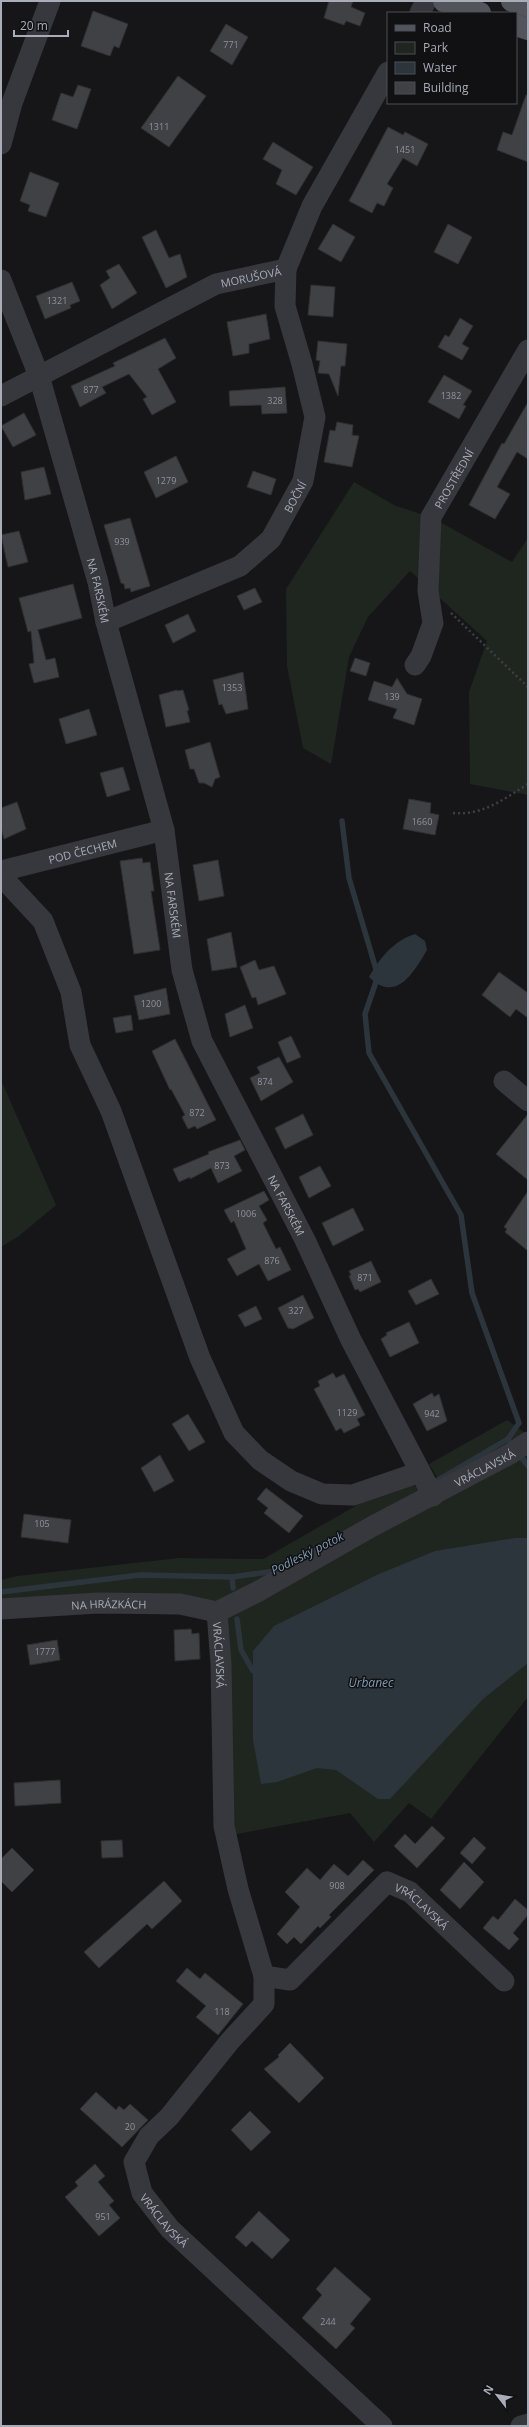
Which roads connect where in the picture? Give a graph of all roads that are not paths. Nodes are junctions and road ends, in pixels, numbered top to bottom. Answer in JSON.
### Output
{"nodes":[{"id":1,"x":50,"y":1,"type":"edge"},
{"id":2,"x":426,"y":1,"type":"edge"},
{"id":3,"x":444,"y":1,"type":"edge"},
{"id":4,"x":512,"y":1,"type":"edge"},
{"id":5,"x":528,"y":6,"type":"edge"},
{"id":6,"x":420,"y":12,"type":"edge"},
{"id":7,"x":477,"y":12,"type":"edge"},
{"id":8,"x":517,"y":25,"type":"edge"},
{"id":9,"x":528,"y":29,"type":"edge"},
{"id":10,"x":387,"y":74,"type":"edge"},
{"id":11,"x":1,"y":144,"type":"edge"},
{"id":12,"x":286,"y":269,"type":"junction"},
{"id":13,"x":1,"y":280,"type":"edge"},
{"id":14,"x":528,"y":350,"type":"edge"},
{"id":15,"x":39,"y":376,"type":"junction"},
{"id":16,"x":1,"y":396,"type":"edge"},
{"id":17,"x":106,"y":622,"type":"junction"},
{"id":18,"x":415,"y":665,"type":"dead end"},
{"id":19,"x":164,"y":830,"type":"junction"},
{"id":20,"x":1,"y":871,"type":"edge"},
{"id":21,"x":1,"y":876,"type":"edge"},
{"id":22,"x":504,"y":1081,"type":"dead end"},
{"id":23,"x":528,"y":1101,"type":"edge"},
{"id":24,"x":520,"y":1448,"type":"edge"},
{"id":25,"x":427,"y":1485,"type":"junction"},
{"id":26,"x":1,"y":1609,"type":"edge"},
{"id":27,"x":217,"y":1612,"type":"junction"},
{"id":28,"x":264,"y":1976,"type":"junction"},
{"id":29,"x":504,"y":1981,"type":"dead end"},
{"id":30,"x":528,"y":2424,"type":"edge"},
{"id":31,"x":382,"y":2426,"type":"edge"},
{"id":32,"x":521,"y":2426,"type":"edge"}],
"edges":[{"from":1,"to":11,"type":"street"},
{"from":2,"to":6,"type":"street"},
{"from":3,"to":7,"type":"main road"},
{"from":4,"to":5,"type":"main road"},
{"from":8,"to":9,"type":"main road"},
{"from":10,"to":12,"type":"street","name":"MORUŠOVÁ"},
{"from":12,"to":15,"type":"street","name":"MORUŠOVÁ"},
{"from":12,"to":17,"type":"street","name":"BOČNÍ"},
{"from":13,"to":15,"type":"street","name":"NA FARSKÉM"},
{"from":14,"to":18,"type":"street","name":"PROSTŘEDNÍ"},
{"from":15,"to":16,"type":"street","name":"MORUŠOVÁ"},
{"from":15,"to":17,"type":"street","name":"NA FARSKÉM"},
{"from":17,"to":19,"type":"street","name":"NA FARSKÉM"},
{"from":19,"to":20,"type":"street","name":"POD ČECHEM"},
{"from":19,"to":25,"type":"street","name":"NA FARSKÉM"},
{"from":21,"to":25,"type":"street"},
{"from":22,"to":23,"type":"street"},
{"from":24,"to":25,"type":"street","name":"VRÁCLAVSKÁ"},
{"from":25,"to":27,"type":"street","name":"VRÁCLAVSKÁ"},
{"from":26,"to":27,"type":"street","name":"NA HRÁZKÁCH"},
{"from":27,"to":28,"type":"street","name":"VRÁCLAVSKÁ"},
{"from":28,"to":29,"type":"street","name":"VRÁCLAVSKÁ"},
{"from":28,"to":31,"type":"street","name":"VRÁCLAVSKÁ"},
{"from":30,"to":32,"type":"street"}]}
